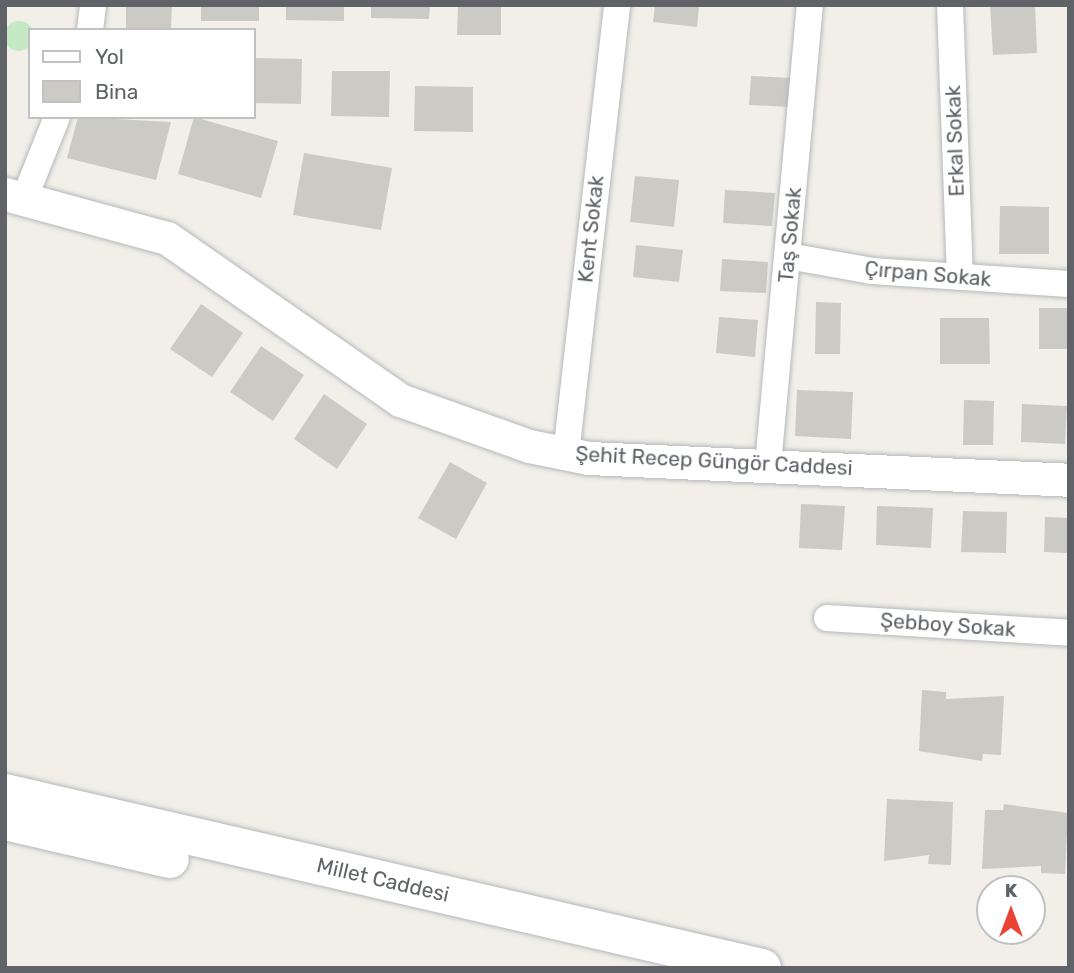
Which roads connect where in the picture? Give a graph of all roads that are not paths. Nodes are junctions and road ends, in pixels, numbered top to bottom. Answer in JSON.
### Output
{"nodes":[{"id":1,"x":93,"y":5,"type":"edge"},
{"id":2,"x":617,"y":5,"type":"edge"},
{"id":3,"x":810,"y":5,"type":"edge"},
{"id":4,"x":950,"y":5,"type":"edge"},
{"id":5,"x":90,"y":28,"type":"edge"},
{"id":6,"x":56,"y":119,"type":"edge"},
{"id":7,"x":15,"y":196,"type":"edge"},
{"id":8,"x":788,"y":256,"type":"junction"},
{"id":9,"x":960,"y":277,"type":"junction"},
{"id":10,"x":1069,"y":284,"type":"edge"},
{"id":11,"x":566,"y":454,"type":"junction"},
{"id":12,"x":768,"y":464,"type":"junction"},
{"id":13,"x":1069,"y":480,"type":"edge"},
{"id":14,"x":827,"y":618,"type":"dead end"},
{"id":15,"x":1069,"y":633,"type":"edge"},
{"id":16,"x":5,"y":793,"type":"edge"},
{"id":17,"x":5,"y":821,"type":"edge"},
{"id":18,"x":451,"y":909,"type":"junction"},
{"id":19,"x":648,"y":968,"type":"edge"},
{"id":20,"x":762,"y":968,"type":"edge"}],
"edges":[{"from":1,"to":5,"type":"street"},
{"from":2,"to":11,"type":"street","name":"Kent Sokak"},
{"from":3,"to":8,"type":"street","name":"Taş Sokak"},
{"from":4,"to":9,"type":"street","name":"Erkal Sokak"},
{"from":6,"to":7,"type":"street"},
{"from":7,"to":11,"type":"street","name":"Şehit Recep Güngör Caddesi"},
{"from":8,"to":9,"type":"street","name":"Çırpan Sokak"},
{"from":8,"to":12,"type":"street","name":"Taş Sokak"},
{"from":9,"to":10,"type":"street","name":"Çırpan Sokak"},
{"from":11,"to":12,"type":"street","name":"Şehit Recep Güngör Caddesi"},
{"from":12,"to":13,"type":"street","name":"Şehit Recep Güngör Caddesi"},
{"from":14,"to":15,"type":"street","name":"Şebboy Sokak"},
{"from":16,"to":18,"type":"main road","name":"Millet Caddesi"},
{"from":17,"to":18,"type":"main road","name":"Millet Caddesi"},
{"from":18,"to":19,"type":"main road","name":"Millet Caddesi"},
{"from":18,"to":20,"type":"main road","name":"Millet Caddesi"}]}
